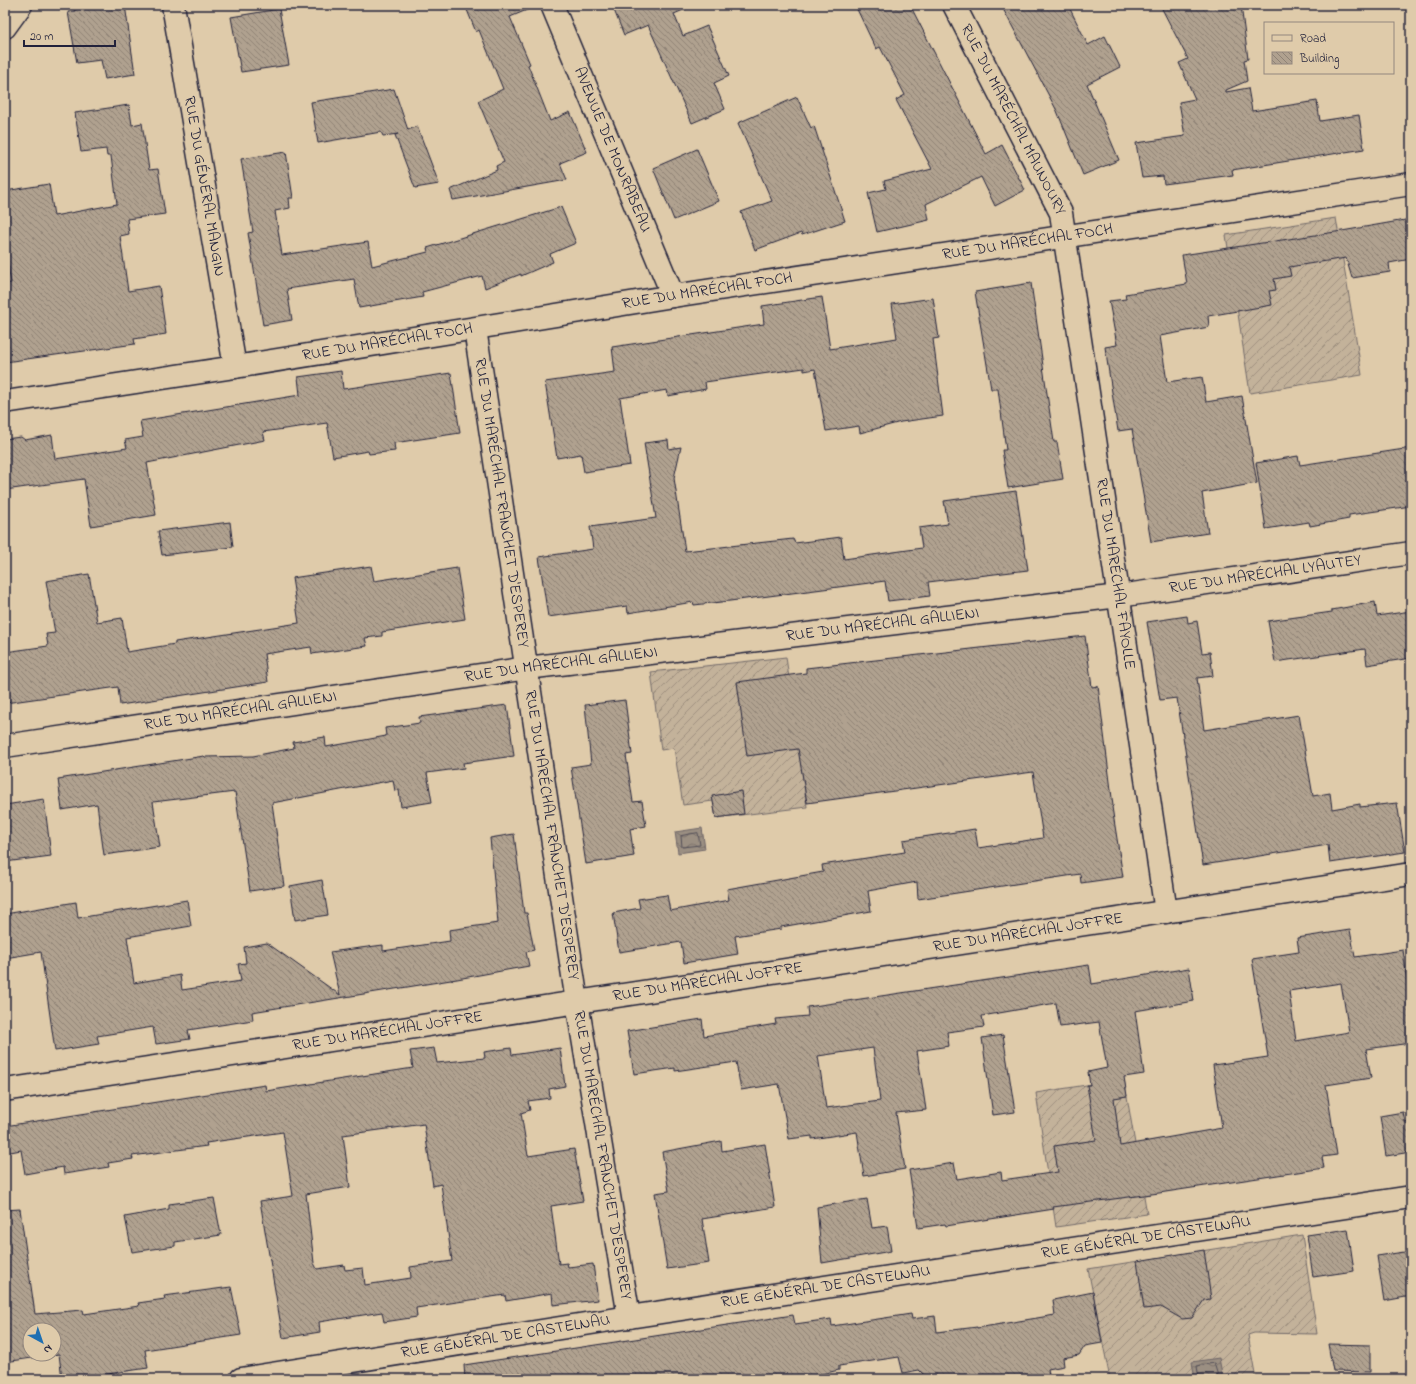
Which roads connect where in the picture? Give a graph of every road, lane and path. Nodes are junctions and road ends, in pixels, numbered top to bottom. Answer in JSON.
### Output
{"nodes":[{"id":1,"x":21,"y":5,"type":"edge"},
{"id":2,"x":173,"y":5,"type":"edge"},
{"id":3,"x":552,"y":5,"type":"edge"},
{"id":4,"x":954,"y":5,"type":"edge"},
{"id":5,"x":5,"y":27,"type":"edge"},
{"id":6,"x":1411,"y":184,"type":"edge"},
{"id":7,"x":1064,"y":237,"type":"junction"},
{"id":8,"x":673,"y":296,"type":"junction"},
{"id":9,"x":475,"y":329,"type":"junction"},
{"id":10,"x":235,"y":367,"type":"junction"},
{"id":11,"x":5,"y":402,"type":"edge"},
{"id":12,"x":1411,"y":553,"type":"edge"},
{"id":13,"x":1119,"y":596,"type":"junction"},
{"id":14,"x":527,"y":668,"type":"junction"},
{"id":15,"x":5,"y":746,"type":"edge"},
{"id":16,"x":1411,"y":874,"type":"edge"},
{"id":17,"x":1166,"y":912,"type":"junction"},
{"id":18,"x":577,"y":1002,"type":"junction"},
{"id":19,"x":5,"y":1090,"type":"edge"},
{"id":20,"x":1411,"y":1197,"type":"edge"},
{"id":21,"x":629,"y":1317,"type":"junction"},
{"id":22,"x":241,"y":1379,"type":"edge"}],
"edges":[{"from":1,"to":5,"type":"street"},
{"from":2,"to":10,"type":"street","name":"RUE DU GÉNÉRAL MANGIN"},
{"from":3,"to":8,"type":"street","name":"AVENUE DE MONRABEAU"},
{"from":4,"to":7,"type":"street","name":"RUE DU MARÉCHAL MAUNOURY"},
{"from":6,"to":7,"type":"street","name":"RUE DU MARÉCHAL FOCH"},
{"from":7,"to":8,"type":"street","name":"RUE DU MARÉCHAL FOCH"},
{"from":7,"to":13,"type":"street","name":"RUE DU MARÉCHAL FAYOLLE"},
{"from":8,"to":9,"type":"street","name":"RUE DU MARÉCHAL FOCH"},
{"from":9,"to":10,"type":"street","name":"RUE DU MARÉCHAL FOCH"},
{"from":9,"to":14,"type":"street","name":"RUE DU MARÉCHAL FRANCHET D'ESPEREY"},
{"from":10,"to":11,"type":"street","name":"RUE DU MARÉCHAL FOCH"},
{"from":12,"to":13,"type":"street","name":"RUE DU MARÉCHAL LYAUTEY"},
{"from":13,"to":14,"type":"street","name":"RUE DU MARÉCHAL GALLIENI"},
{"from":13,"to":17,"type":"street","name":"RUE DU MARÉCHAL FAYOLLE"},
{"from":14,"to":15,"type":"street","name":"RUE DU MARÉCHAL GALLIENI"},
{"from":14,"to":18,"type":"street","name":"RUE DU MARÉCHAL FRANCHET D'ESPEREY"},
{"from":16,"to":17,"type":"street","name":"RUE DU MARÉCHAL JOFFRE"},
{"from":17,"to":18,"type":"street","name":"RUE DU MARÉCHAL JOFFRE"},
{"from":18,"to":19,"type":"street","name":"RUE DU MARÉCHAL JOFFRE"},
{"from":18,"to":21,"type":"street","name":"RUE DU MARÉCHAL FRANCHET D'ESPEREY"},
{"from":20,"to":21,"type":"street","name":"RUE GÉNÉRAL DE CASTELNAU"},
{"from":21,"to":22,"type":"street","name":"RUE GÉNÉRAL DE CASTELNAU"}]}
